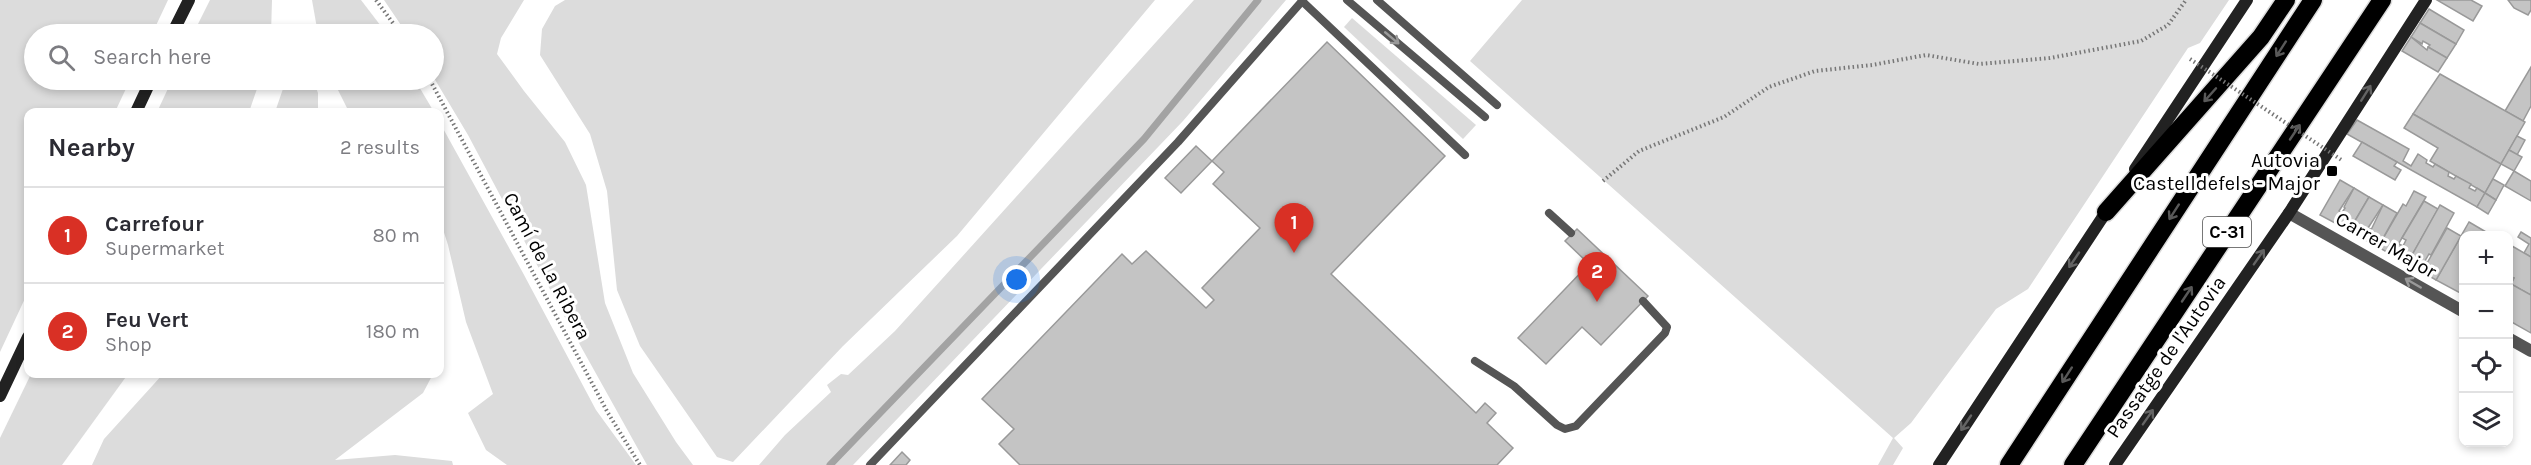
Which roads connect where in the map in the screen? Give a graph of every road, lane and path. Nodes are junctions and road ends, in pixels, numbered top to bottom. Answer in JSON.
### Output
{"nodes":[{"id":1,"x":189,"y":0,"type":"edge"},
{"id":2,"x":376,"y":0,"type":"edge"},
{"id":3,"x":1347,"y":0,"type":"edge"},
{"id":4,"x":1377,"y":0,"type":"edge"},
{"id":5,"x":2186,"y":0,"type":"edge"},
{"id":6,"x":2247,"y":0,"type":"edge"},
{"id":7,"x":2286,"y":0,"type":"edge"},
{"id":8,"x":2313,"y":0,"type":"edge"},
{"id":9,"x":2382,"y":0,"type":"edge"},
{"id":10,"x":2427,"y":0,"type":"edge"},
{"id":11,"x":1302,"y":1,"type":"edge"},
{"id":12,"x":177,"y":24,"type":"edge"},
{"id":13,"x":393,"y":24,"type":"edge"},
{"id":14,"x":2190,"y":60,"type":"dead end"},
{"id":15,"x":146,"y":90,"type":"edge"},
{"id":16,"x":435,"y":90,"type":"edge"},
{"id":17,"x":1497,"y":105,"type":"dead end"},
{"id":18,"x":138,"y":108,"type":"edge"},
{"id":19,"x":1485,"y":117,"type":"dead end"},
{"id":20,"x":1465,"y":155,"type":"dead end"},
{"id":21,"x":2343,"y":161,"type":"dead end"},
{"id":22,"x":1603,"y":181,"type":"dead end"},
{"id":23,"x":2106,"y":212,"type":"junction"},
{"id":24,"x":1549,"y":213,"type":"dead end"},
{"id":25,"x":2289,"y":213,"type":"junction"},
{"id":26,"x":1570,"y":233,"type":"dead end"},
{"id":27,"x":1643,"y":302,"type":"dead end"},
{"id":28,"x":2459,"y":310,"type":"edge"},
{"id":29,"x":2510,"y":339,"type":"edge"},
{"id":30,"x":24,"y":345,"type":"edge"},
{"id":31,"x":2531,"y":351,"type":"edge"},
{"id":32,"x":1475,"y":361,"type":"dead end"},
{"id":33,"x":0,"y":396,"type":"edge"},
{"id":34,"x":640,"y":465,"type":"edge"},
{"id":35,"x":870,"y":465,"type":"edge"},
{"id":36,"x":1939,"y":465,"type":"edge"},
{"id":37,"x":2009,"y":465,"type":"edge"},
{"id":38,"x":2073,"y":465,"type":"edge"},
{"id":39,"x":2115,"y":465,"type":"edge"}],
"edges":[{"from":1,"to":12,"type":"street"},
{"from":2,"to":13,"type":"path"},
{"from":3,"to":19,"type":"lane","one_way":true},
{"from":4,"to":17,"type":"lane"},
{"from":5,"to":22,"type":"path"},
{"from":6,"to":23,"type":"street"},
{"from":7,"to":23,"type":"highway","one_way":true},
{"from":8,"to":37,"type":"highway","number":"C-31","one_way":true},
{"from":38,"to":9,"type":"highway","number":"C-31","one_way":true},
{"from":25,"to":10,"type":"street","name":"Passatge de l'Autovia","one_way":true},
{"from":11,"to":20,"type":"lane"},
{"from":11,"to":35,"type":"lane"},
{"from":14,"to":21,"type":"path","bridge":true},
{"from":15,"to":18,"type":"street"},
{"from":16,"to":34,"type":"path","name":"Camí de La Ribera"},
{"from":23,"to":36,"type":"street","one_way":true},
{"from":24,"to":26,"type":"lane"},
{"from":28,"to":25,"type":"street","name":"Carrer Major","one_way":true},
{"from":39,"to":25,"type":"street","name":"Passatge de l'Autovia","one_way":true},
{"from":27,"to":32,"type":"lane"},
{"from":29,"to":31,"type":"street"},
{"from":30,"to":33,"type":"street"}]}
